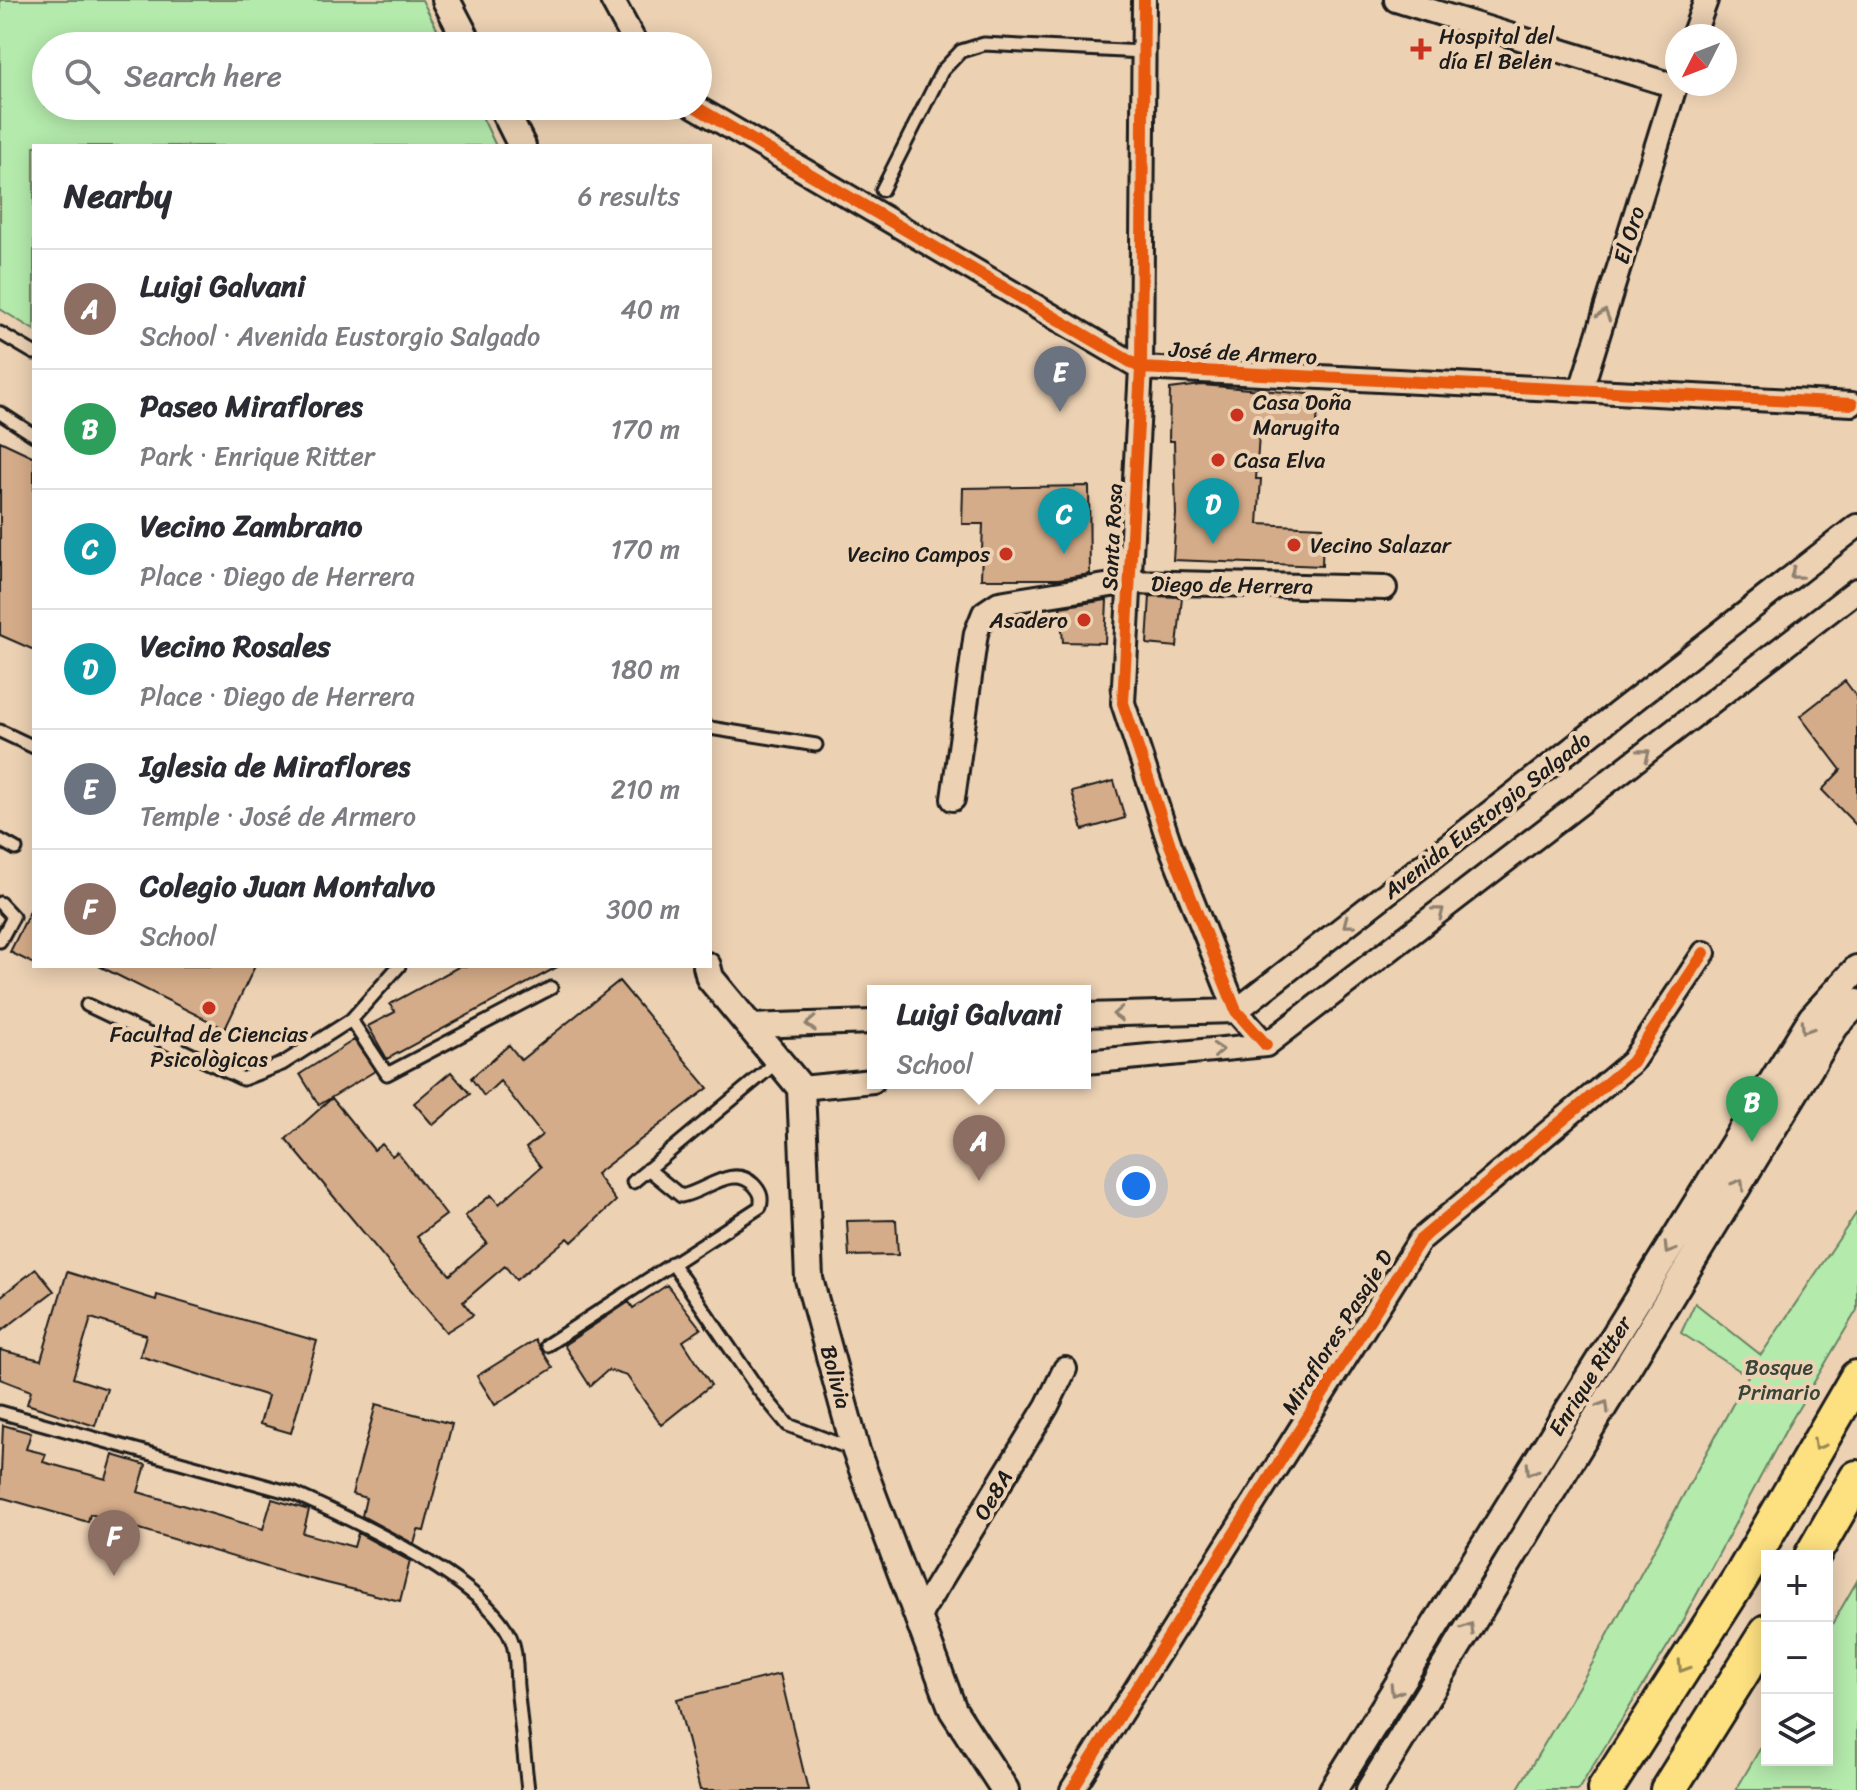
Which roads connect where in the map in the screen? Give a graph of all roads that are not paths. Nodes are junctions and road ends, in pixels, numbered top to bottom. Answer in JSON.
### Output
{"nodes":[{"id":1,"x":446,"y":0,"type":"edge"},
{"id":2,"x":612,"y":0,"type":"edge"},
{"id":3,"x":1144,"y":0,"type":"edge"},
{"id":4,"x":1396,"y":0,"type":"edge"},
{"id":5,"x":1706,"y":0,"type":"edge"},
{"id":6,"x":1697,"y":24,"type":"edge"},
{"id":7,"x":463,"y":32,"type":"edge"},
{"id":8,"x":629,"y":32,"type":"edge"},
{"id":9,"x":1143,"y":52,"type":"junction"},
{"id":10,"x":1665,"y":80,"type":"edge"},
{"id":11,"x":1672,"y":96,"type":"edge"},
{"id":12,"x":712,"y":117,"type":"edge"},
{"id":13,"x":509,"y":120,"type":"edge"},
{"id":14,"x":521,"y":144,"type":"edge"},
{"id":15,"x":882,"y":190,"type":"dead end"},
{"id":16,"x":0,"y":333,"type":"edge"},
{"id":17,"x":32,"y":352,"type":"edge"},
{"id":18,"x":1141,"y":368,"type":"junction"},
{"id":19,"x":1581,"y":390,"type":"junction"},
{"id":20,"x":1855,"y":401,"type":"edge"},
{"id":21,"x":0,"y":413,"type":"edge"},
{"id":22,"x":32,"y":434,"type":"edge"},
{"id":23,"x":1857,"y":526,"type":"edge"},
{"id":24,"x":1130,"y":582,"type":"junction"},
{"id":25,"x":1385,"y":588,"type":"dead end"},
{"id":26,"x":1857,"y":590,"type":"edge"},
{"id":27,"x":712,"y":728,"type":"edge"},
{"id":28,"x":0,"y":731,"type":"edge"},
{"id":29,"x":816,"y":745,"type":"dead end"},
{"id":30,"x":32,"y":746,"type":"edge"},
{"id":31,"x":953,"y":799,"type":"dead end"},
{"id":32,"x":0,"y":840,"type":"edge"},
{"id":33,"x":16,"y":849,"type":"dead end"},
{"id":34,"x":0,"y":903,"type":"edge"},
{"id":35,"x":0,"y":941,"type":"edge"},
{"id":36,"x":1704,"y":953,"type":"dead end"},
{"id":37,"x":397,"y":968,"type":"edge"},
{"id":38,"x":708,"y":968,"type":"edge"},
{"id":39,"x":1857,"y":969,"type":"edge"},
{"id":40,"x":551,"y":988,"type":"dead end"},
{"id":41,"x":1857,"y":1003,"type":"edge"},
{"id":42,"x":87,"y":1005,"type":"dead end"},
{"id":43,"x":1236,"y":1011,"type":"junction"},
{"id":44,"x":1091,"y":1015,"type":"edge"},
{"id":45,"x":351,"y":1020,"type":"junction"},
{"id":46,"x":867,"y":1022,"type":"edge"},
{"id":47,"x":749,"y":1026,"type":"junction"},
{"id":48,"x":1266,"y":1045,"type":"junction"},
{"id":49,"x":1091,"y":1061,"type":"edge"},
{"id":50,"x":777,"y":1062,"type":"junction"},
{"id":51,"x":867,"y":1082,"type":"edge"},
{"id":52,"x":801,"y":1088,"type":"junction"},
{"id":53,"x":648,"y":1169,"type":"junction"},
{"id":54,"x":633,"y":1182,"type":"dead end"},
{"id":55,"x":672,"y":1263,"type":"junction"},
{"id":56,"x":547,"y":1345,"type":"dead end"},
{"id":57,"x":1065,"y":1369,"type":"dead end"},
{"id":58,"x":1857,"y":1378,"type":"edge"},
{"id":59,"x":0,"y":1412,"type":"edge"},
{"id":60,"x":856,"y":1451,"type":"junction"},
{"id":61,"x":1857,"y":1478,"type":"edge"},
{"id":62,"x":1815,"y":1550,"type":"edge"},
{"id":63,"x":917,"y":1619,"type":"junction"},
{"id":64,"x":1761,"y":1642,"type":"edge"},
{"id":65,"x":528,"y":1790,"type":"edge"},
{"id":66,"x":1005,"y":1790,"type":"edge"},
{"id":67,"x":1072,"y":1790,"type":"edge"},
{"id":68,"x":1333,"y":1790,"type":"edge"},
{"id":69,"x":1370,"y":1790,"type":"edge"},
{"id":70,"x":1605,"y":1790,"type":"edge"},
{"id":71,"x":1668,"y":1790,"type":"edge"}],
"edges":[{"from":1,"to":7,"type":"street"},
{"from":2,"to":8,"type":"street"},
{"from":3,"to":9,"type":"street","name":"Santa Rosa"},
{"from":4,"to":10,"type":"street"},
{"from":5,"to":6,"type":"street"},
{"from":9,"to":15,"type":"lane"},
{"from":9,"to":18,"type":"street","name":"Santa Rosa"},
{"from":19,"to":11,"type":"street","name":"El Oro","one_way":true},
{"from":12,"to":18,"type":"street","name":"José de Armero"},
{"from":13,"to":14,"type":"street"},
{"from":16,"to":17,"type":"lane"},
{"from":18,"to":19,"type":"street","name":"José de Armero"},
{"from":18,"to":24,"type":"street","name":"Santa Rosa"},
{"from":19,"to":20,"type":"street","name":"José de Armero"},
{"from":21,"to":22,"type":"lane"},
{"from":23,"to":43,"type":"street","name":"Avenida Eustorgio Salgado","one_way":true},
{"from":24,"to":25,"type":"street","name":"Diego de Herrera"},
{"from":24,"to":31,"type":"street","name":"Diego de Herrera"},
{"from":24,"to":43,"type":"street","name":"Santa Rosa"},
{"from":48,"to":26,"type":"street","one_way":true},
{"from":27,"to":29,"type":"lane"},
{"from":28,"to":30,"type":"lane"},
{"from":32,"to":33,"type":"lane"},
{"from":34,"to":35,"type":"lane"},
{"from":36,"to":67,"type":"street","name":"Miraflores Pasaje D"},
{"from":37,"to":45,"type":"lane"},
{"from":38,"to":47,"type":"street"},
{"from":39,"to":68,"type":"street","name":"Enrique Ritter","one_way":true},
{"from":40,"to":45,"type":"lane"},
{"from":69,"to":41,"type":"street","name":"Enrique Ritter","one_way":true},
{"from":42,"to":45,"type":"lane"},
{"from":43,"to":44,"type":"street","one_way":true},
{"from":43,"to":48,"type":"street","name":"Santa Rosa"},
{"from":46,"to":47,"type":"street","one_way":true},
{"from":47,"to":50,"type":"street"},
{"from":49,"to":48,"type":"street","one_way":true},
{"from":50,"to":52,"type":"street"},
{"from":50,"to":53,"type":"lane"},
{"from":51,"to":52,"type":"street"},
{"from":52,"to":60,"type":"street","name":"Bolivia"},
{"from":53,"to":54,"type":"lane"},
{"from":53,"to":55,"type":"lane"},
{"from":55,"to":56,"type":"lane"},
{"from":55,"to":60,"type":"lane"},
{"from":57,"to":63,"type":"street","name":"Oe8A"},
{"from":58,"to":70,"type":"main road","one_way":true},
{"from":59,"to":65,"type":"lane"},
{"from":60,"to":63,"type":"street","name":"Bolivia"},
{"from":61,"to":62,"type":"main road"},
{"from":63,"to":66,"type":"street","name":"Bolivia"},
{"from":64,"to":71,"type":"main road"}]}
